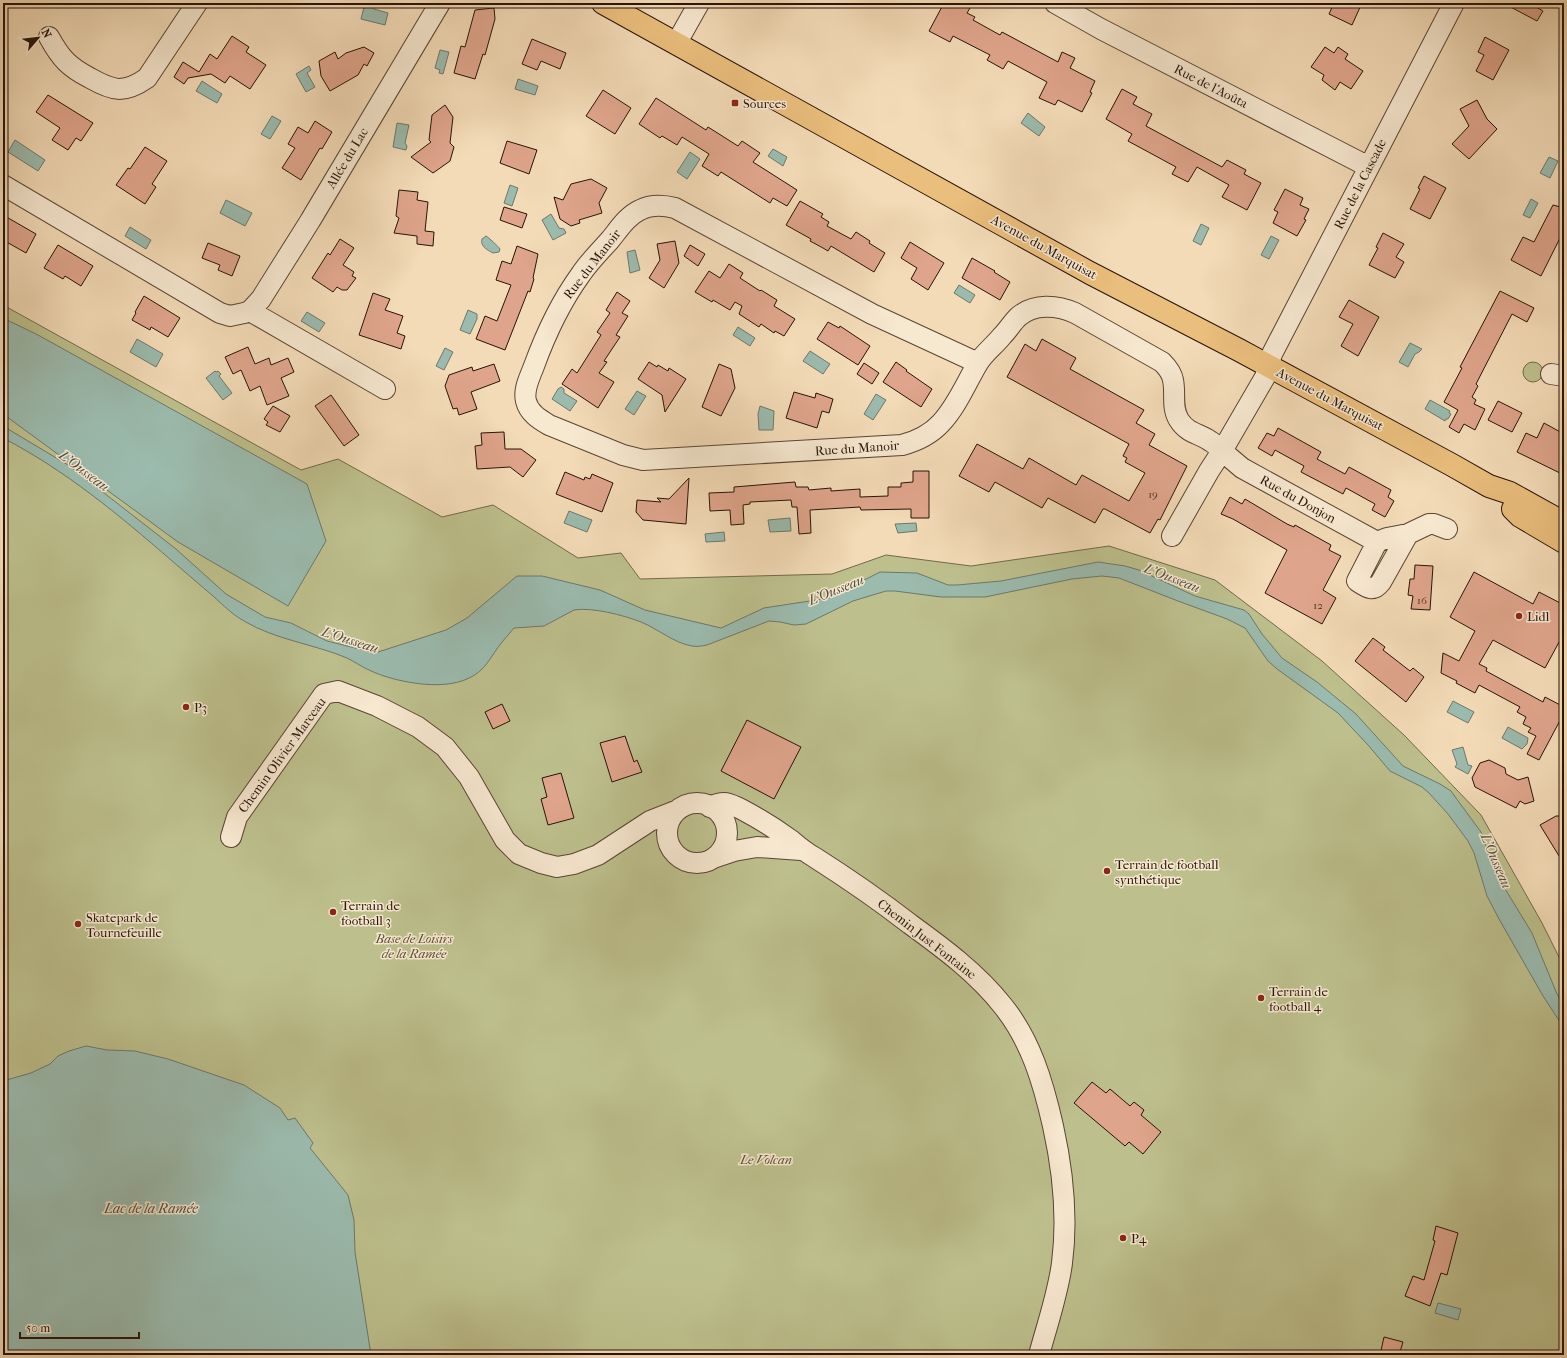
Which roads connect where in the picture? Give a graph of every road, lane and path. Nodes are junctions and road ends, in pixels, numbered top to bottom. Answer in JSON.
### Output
{"nodes":[{"id":1,"x":197,"y":3,"type":"edge"},
{"id":2,"x":440,"y":3,"type":"edge"},
{"id":3,"x":603,"y":3,"type":"edge"},
{"id":4,"x":699,"y":3,"type":"edge"},
{"id":5,"x":1054,"y":3,"type":"edge"},
{"id":6,"x":1454,"y":3,"type":"edge"},
{"id":7,"x":49,"y":37,"type":"dead end"},
{"id":8,"x":676,"y":44,"type":"junction"},
{"id":9,"x":1368,"y":167,"type":"junction"},
{"id":10,"x":3,"y":185,"type":"edge"},
{"id":11,"x":250,"y":311,"type":"junction"},
{"id":12,"x":978,"y":362,"type":"junction"},
{"id":13,"x":1268,"y":366,"type":"junction"},
{"id":14,"x":385,"y":388,"type":"dead end"},
{"id":15,"x":1222,"y":451,"type":"junction"},
{"id":16,"x":1489,"y":486,"type":"junction"},
{"id":17,"x":1564,"y":523,"type":"edge"},
{"id":18,"x":1447,"y":529,"type":"dead end"},
{"id":19,"x":1408,"y":534,"type":"junction"},
{"id":20,"x":1172,"y":536,"type":"dead end"},
{"id":21,"x":1377,"y":542,"type":"junction"},
{"id":22,"x":1564,"y":542,"type":"edge"},
{"id":23,"x":710,"y":807,"type":"junction"},
{"id":24,"x":678,"y":810,"type":"junction"},
{"id":25,"x":627,"y":836,"type":"junction"},
{"id":26,"x":231,"y":837,"type":"dead end"},
{"id":27,"x":671,"y":849,"type":"junction"},
{"id":28,"x":801,"y":850,"type":"junction"},
{"id":29,"x":716,"y":857,"type":"junction"},
{"id":30,"x":1039,"y":1355,"type":"edge"}],
"edges":[{"from":1,"to":7,"type":"street"},
{"from":2,"to":11,"type":"street","name":"Allée du Lac"},
{"from":3,"to":8,"type":"main road","name":"Avenue du Marquisat"},
{"from":4,"to":8,"type":"street"},
{"from":5,"to":9,"type":"street","name":"Rue de l'Aoûta"},
{"from":6,"to":9,"type":"street","name":"Rue de la Cascade"},
{"from":8,"to":13,"type":"main road","name":"Avenue du Marquisat"},
{"from":9,"to":13,"type":"street","name":"Rue de la Cascade"},
{"from":10,"to":11,"type":"street"},
{"from":11,"to":14,"type":"street"},
{"from":12,"to":12,"type":"street","name":"Rue du Manoir"},
{"from":12,"to":15,"type":"street","name":"Rue du Manoir"},
{"from":13,"to":15,"type":"street"},
{"from":13,"to":16,"type":"main road","name":"Avenue du Marquisat"},
{"from":15,"to":20,"type":"street"},
{"from":15,"to":21,"type":"street","name":"Rue du Donjon"},
{"from":16,"to":17,"type":"main road","name":"Avenue du Marquisat"},
{"from":16,"to":22,"type":"main road","name":"Avenue du Marquisat"},
{"from":18,"to":19,"type":"street"},
{"from":19,"to":21,"type":"street"},
{"from":19,"to":21,"type":"street"},
{"from":23,"to":24,"type":"street"},
{"from":23,"to":28,"type":"street","name":"Chemin Just Fontaine"},
{"from":23,"to":29,"type":"street"},
{"from":24,"to":25,"type":"street","name":"Chemin Olivier Marceau"},
{"from":24,"to":27,"type":"street"},
{"from":25,"to":26,"type":"street","name":"Chemin Olivier Marceau"},
{"from":25,"to":27,"type":"street"},
{"from":27,"to":29,"type":"street"},
{"from":28,"to":29,"type":"street","name":"Chemin Just Fontaine"},
{"from":28,"to":30,"type":"street","name":"Chemin Just Fontaine"}]}
